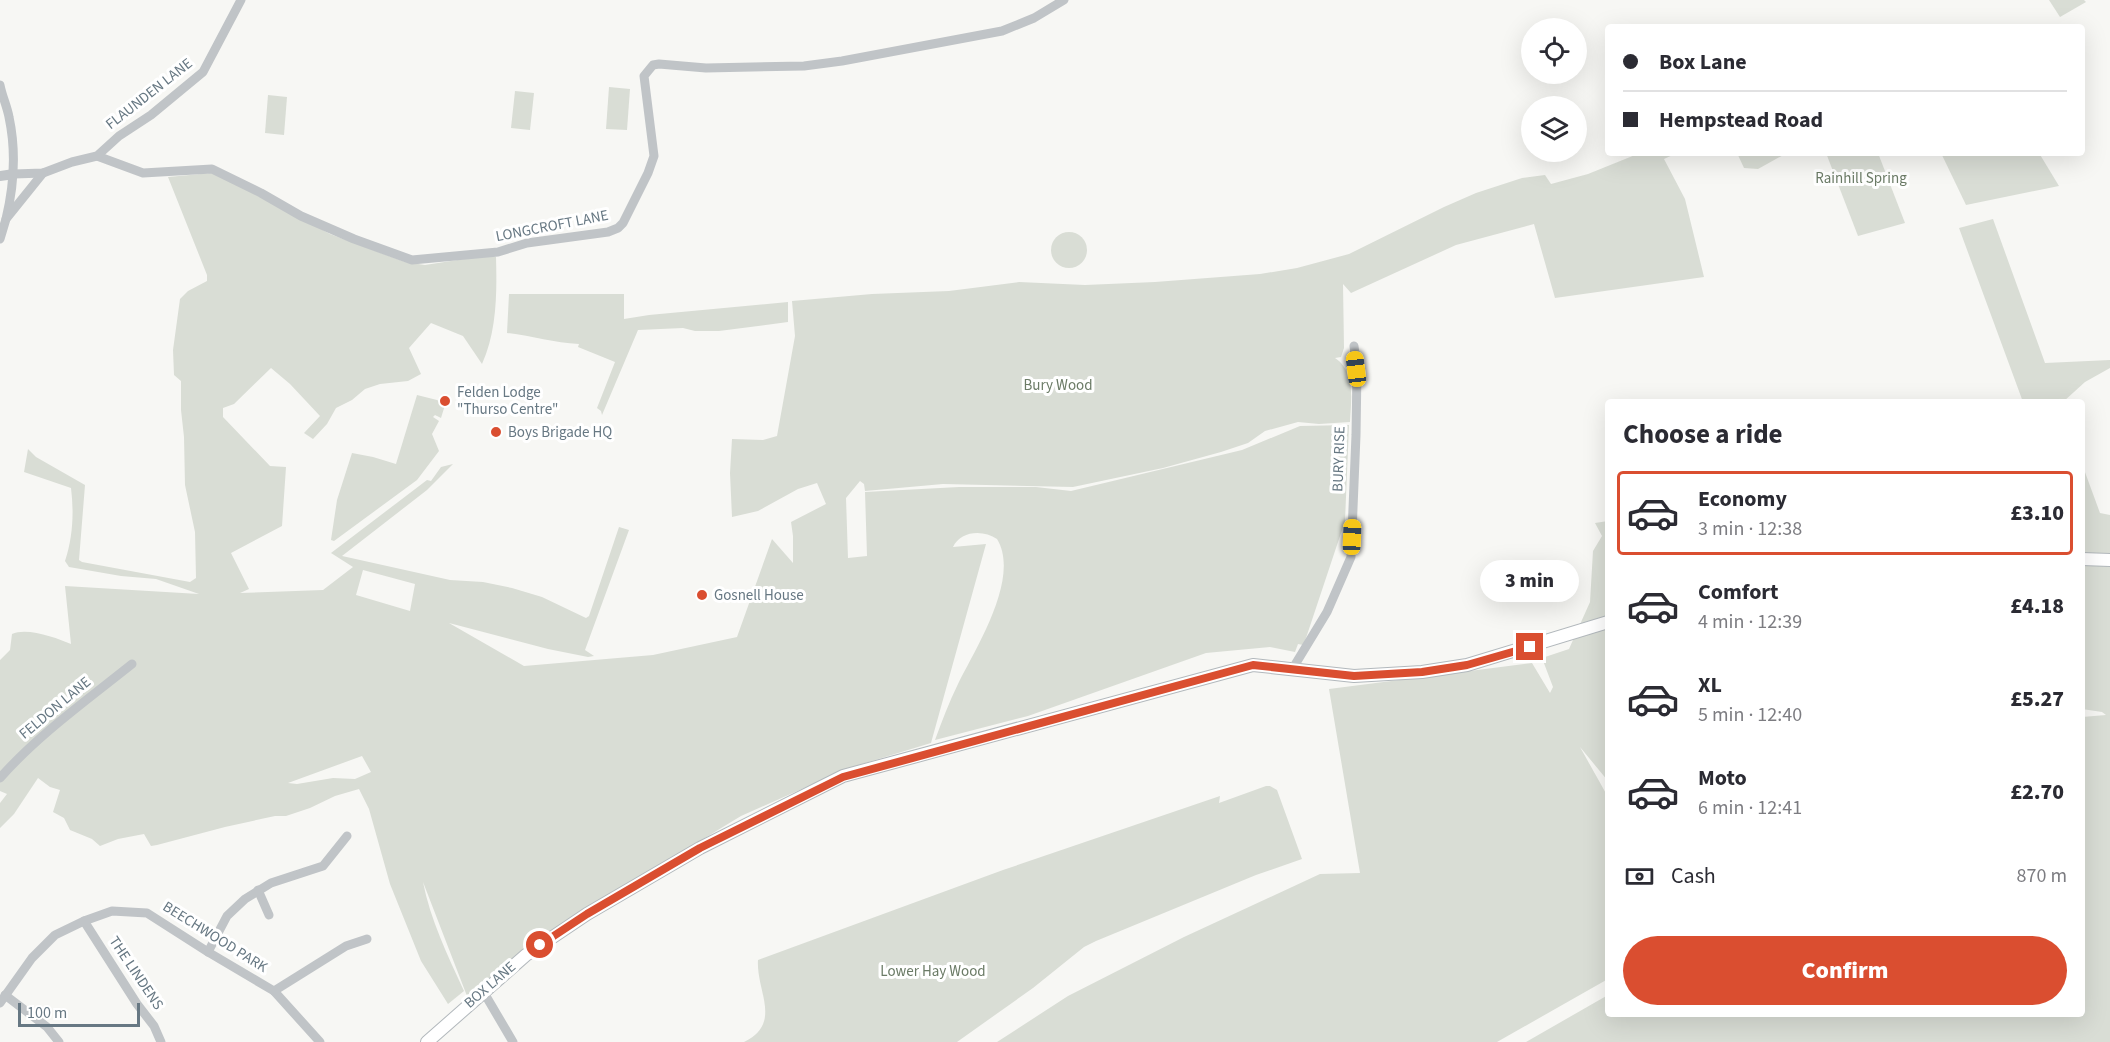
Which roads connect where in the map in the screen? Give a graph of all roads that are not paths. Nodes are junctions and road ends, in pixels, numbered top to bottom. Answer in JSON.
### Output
{"nodes":[{"id":1,"x":241,"y":0,"type":"edge"},
{"id":2,"x":1064,"y":0,"type":"edge"},
{"id":3,"x":0,"y":85,"type":"edge"},
{"id":4,"x":97,"y":156,"type":"junction"},
{"id":5,"x":43,"y":173,"type":"junction"},
{"id":6,"x":14,"y":174,"type":"junction"},
{"id":7,"x":0,"y":176,"type":"edge"},
{"id":8,"x":6,"y":219,"type":"junction"},
{"id":9,"x":0,"y":239,"type":"edge"},
{"id":10,"x":1354,"y":346,"type":"dead end"},
{"id":11,"x":2085,"y":559,"type":"edge"},
{"id":12,"x":2110,"y":560,"type":"edge"},
{"id":13,"x":1605,"y":623,"type":"edge"},
{"id":14,"x":132,"y":664,"type":"dead end"},
{"id":15,"x":1293,"y":668,"type":"junction"},
{"id":16,"x":0,"y":778,"type":"edge"},
{"id":17,"x":347,"y":836,"type":"dead end"},
{"id":18,"x":258,"y":890,"type":"junction"},
{"id":19,"x":269,"y":915,"type":"dead end"},
{"id":20,"x":84,"y":921,"type":"junction"},
{"id":21,"x":367,"y":939,"type":"dead end"},
{"id":22,"x":208,"y":952,"type":"junction"},
{"id":23,"x":274,"y":991,"type":"junction"},
{"id":24,"x":483,"y":991,"type":"junction"},
{"id":25,"x":3,"y":999,"type":"edge"},
{"id":26,"x":59,"y":1042,"type":"edge"},
{"id":27,"x":161,"y":1042,"type":"edge"},
{"id":28,"x":320,"y":1042,"type":"edge"},
{"id":29,"x":427,"y":1042,"type":"edge"},
{"id":30,"x":513,"y":1042,"type":"edge"}],
"edges":[{"from":1,"to":4,"type":"street","name":"FLAUNDEN LANE"},
{"from":2,"to":4,"type":"street","name":"LONGCROFT LANE"},
{"from":3,"to":6,"type":"street"},
{"from":4,"to":5,"type":"street","name":"FLAUNDEN LANE"},
{"from":5,"to":6,"type":"street"},
{"from":5,"to":8,"type":"street"},
{"from":6,"to":7,"type":"street"},
{"from":6,"to":8,"type":"street"},
{"from":8,"to":9,"type":"street"},
{"from":10,"to":15,"type":"street","name":"BURY RISE"},
{"from":11,"to":12,"type":"main road"},
{"from":13,"to":15,"type":"main road","name":"BOX LANE"},
{"from":14,"to":16,"type":"street","name":"FELDON LANE"},
{"from":15,"to":24,"type":"main road","name":"BOX LANE"},
{"from":17,"to":18,"type":"street"},
{"from":18,"to":19,"type":"street"},
{"from":18,"to":22,"type":"street"},
{"from":20,"to":22,"type":"street","name":"BEECHWOOD PARK"},
{"from":20,"to":25,"type":"street","name":"BEECHWOOD PARK"},
{"from":20,"to":27,"type":"street","name":"THE LINDENS"},
{"from":21,"to":23,"type":"street"},
{"from":22,"to":23,"type":"street","name":"BEECHWOOD PARK"},
{"from":23,"to":28,"type":"street","name":"BEECHWOOD PARK"},
{"from":24,"to":29,"type":"main road","name":"BOX LANE"},
{"from":24,"to":30,"type":"street"},
{"from":25,"to":26,"type":"street"}]}
